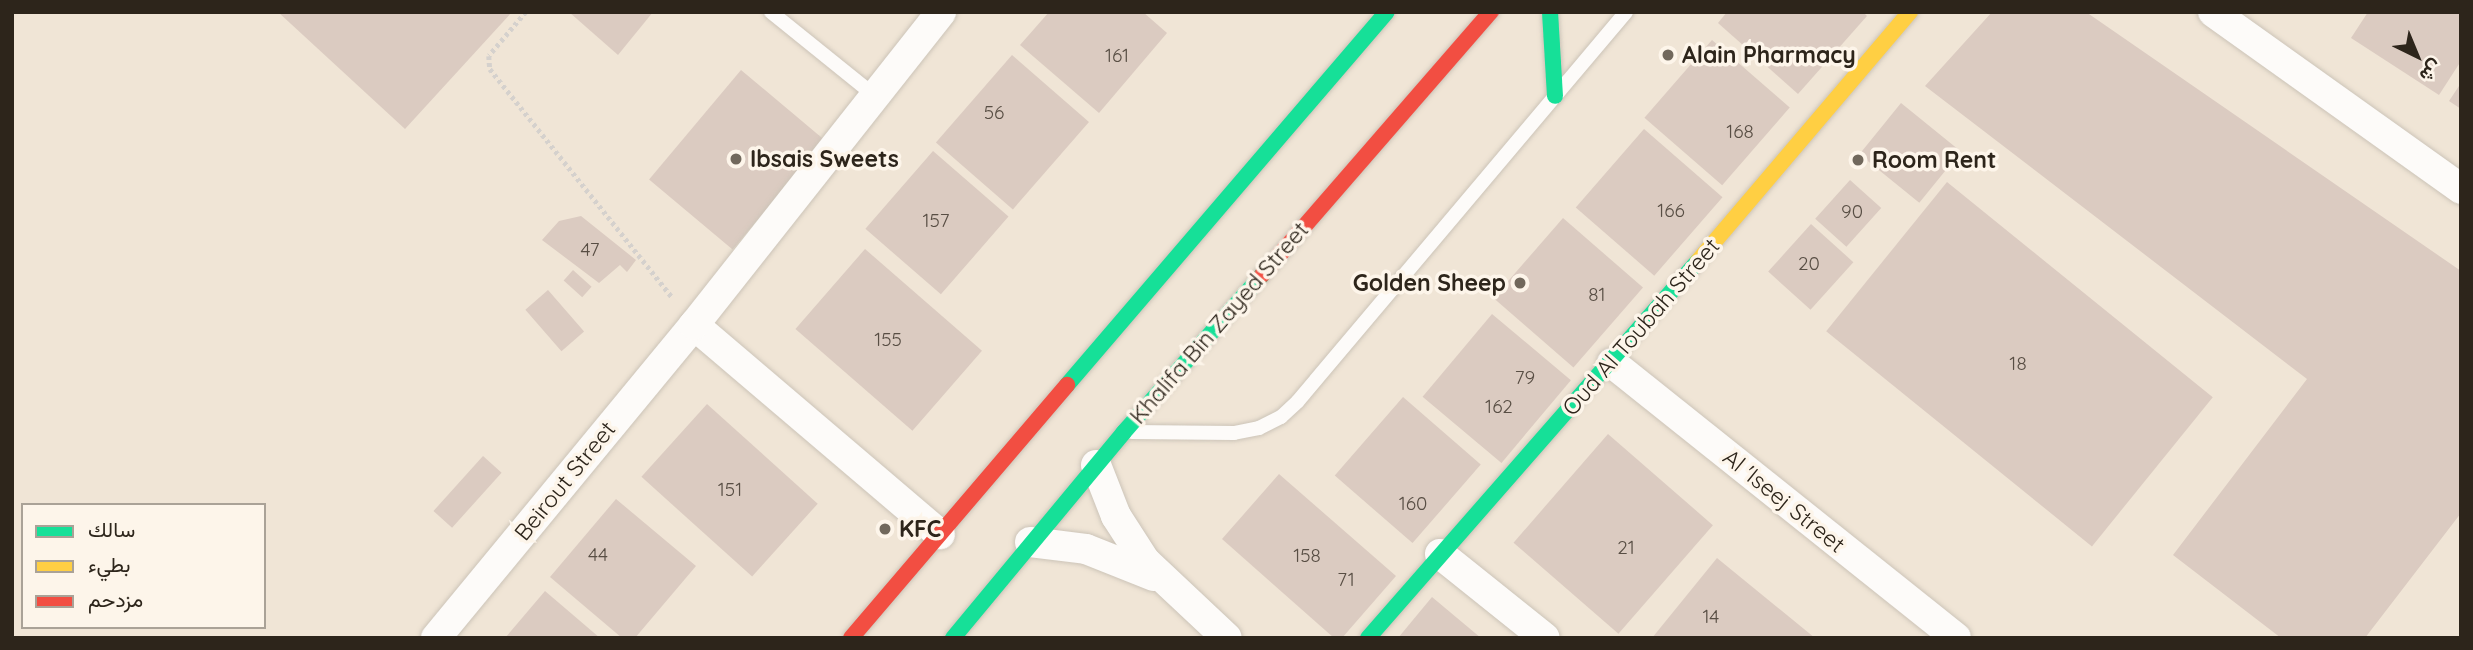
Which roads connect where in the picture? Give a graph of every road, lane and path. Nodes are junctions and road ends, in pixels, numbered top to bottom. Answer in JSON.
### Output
{"nodes":[{"id":1,"x":526,"y":12,"type":"edge"},
{"id":2,"x":771,"y":12,"type":"edge"},
{"id":3,"x":942,"y":12,"type":"edge"},
{"id":4,"x":1387,"y":12,"type":"edge"},
{"id":5,"x":1490,"y":12,"type":"edge"},
{"id":6,"x":1550,"y":12,"type":"edge"},
{"id":7,"x":1626,"y":12,"type":"edge"},
{"id":8,"x":1910,"y":12,"type":"edge"},
{"id":9,"x":2213,"y":12,"type":"edge"},
{"id":10,"x":875,"y":96,"type":"junction"},
{"id":11,"x":1555,"y":96,"type":"junction"},
{"id":12,"x":2461,"y":189,"type":"edge"},
{"id":13,"x":694,"y":325,"type":"junction"},
{"id":14,"x":1612,"y":363,"type":"junction"},
{"id":15,"x":1124,"y":432,"type":"junction"},
{"id":16,"x":1096,"y":465,"type":"junction"},
{"id":17,"x":940,"y":534,"type":"junction"},
{"id":18,"x":1030,"y":542,"type":"junction"},
{"id":19,"x":1440,"y":554,"type":"junction"},
{"id":20,"x":1164,"y":581,"type":"junction"},
{"id":21,"x":436,"y":638,"type":"edge"},
{"id":22,"x":850,"y":638,"type":"edge"},
{"id":23,"x":953,"y":638,"type":"edge"},
{"id":24,"x":1227,"y":638,"type":"edge"},
{"id":25,"x":1368,"y":638,"type":"edge"},
{"id":26,"x":1545,"y":638,"type":"edge"},
{"id":27,"x":1956,"y":638,"type":"edge"}],
"edges":[{"from":1,"to":13,"type":"path"},
{"from":2,"to":10,"type":"lane"},
{"from":3,"to":10,"type":"street","name":"Beirout Street"},
{"from":4,"to":17,"type":"main road"},
{"from":5,"to":15,"type":"main road","name":"Khalifa Bin Zayed Street"},
{"from":6,"to":11,"type":"main road"},
{"from":7,"to":11,"type":"lane"},
{"from":8,"to":14,"type":"main road","name":"Oud Al Toubah Street"},
{"from":9,"to":12,"type":"street"},
{"from":10,"to":13,"type":"street","name":"Beirout Street"},
{"from":11,"to":15,"type":"lane"},
{"from":13,"to":17,"type":"street"},
{"from":13,"to":21,"type":"street","name":"Beirout Street"},
{"from":14,"to":19,"type":"main road","name":"Oud Al Toubah Street"},
{"from":14,"to":27,"type":"street","name":"Al 'Iseej Street"},
{"from":15,"to":16,"type":"main road","name":"Khalifa Bin Zayed Street"},
{"from":16,"to":18,"type":"main road","name":"Khalifa Bin Zayed Street"},
{"from":16,"to":20,"type":"street"},
{"from":17,"to":22,"type":"main road"},
{"from":18,"to":20,"type":"street"},
{"from":18,"to":23,"type":"main road","name":"Khalifa Bin Zayed Street"},
{"from":19,"to":25,"type":"main road","name":"Oud Al Toubah Street"},
{"from":19,"to":26,"type":"street"},
{"from":20,"to":24,"type":"street"}]}
